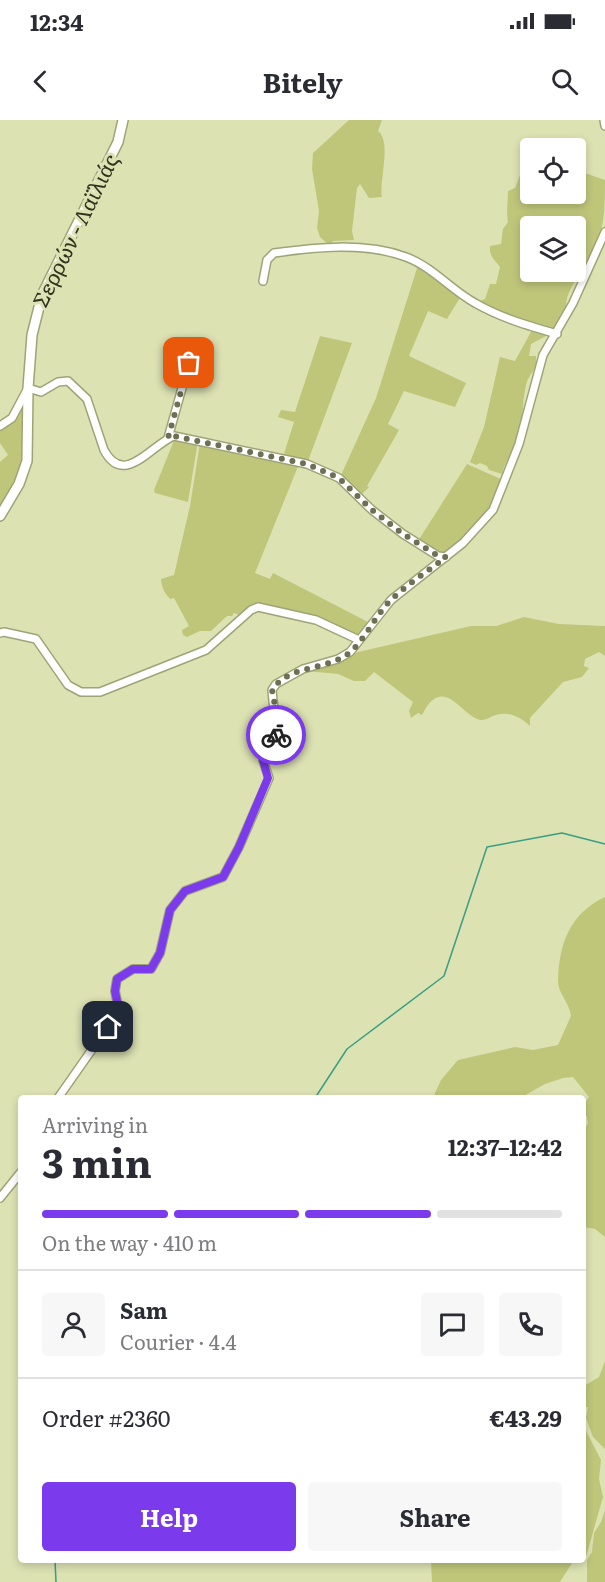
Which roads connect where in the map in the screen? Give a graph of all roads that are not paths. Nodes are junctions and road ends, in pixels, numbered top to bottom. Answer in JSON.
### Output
{"nodes":[{"id":1,"x":123,"y":120,"type":"edge"},
{"id":2,"x":604,"y":120,"type":"edge"},
{"id":3,"x":605,"y":126,"type":"edge"},
{"id":4,"x":605,"y":232,"type":"edge"},
{"id":5,"x":263,"y":281,"type":"dead end"},
{"id":6,"x":557,"y":334,"type":"junction"},
{"id":7,"x":189,"y":363,"type":"dead end"},
{"id":8,"x":28,"y":388,"type":"junction"},
{"id":9,"x":0,"y":426,"type":"edge"},
{"id":10,"x":168,"y":438,"type":"junction"},
{"id":11,"x":0,"y":516,"type":"edge"},
{"id":12,"x":446,"y":557,"type":"junction"},
{"id":13,"x":0,"y":633,"type":"edge"},
{"id":14,"x":359,"y":640,"type":"junction"},
{"id":15,"x":60,"y":1095,"type":"edge"},
{"id":16,"x":18,"y":1176,"type":"edge"},
{"id":17,"x":0,"y":1198,"type":"edge"}],
"edges":[{"from":1,"to":8,"type":"main road","name":"Σερρών - Λαϊλιάς"},
{"from":2,"to":3,"type":"street"},
{"from":4,"to":6,"type":"street"},
{"from":5,"to":6,"type":"street"},
{"from":6,"to":12,"type":"street"},
{"from":7,"to":10,"type":"street"},
{"from":8,"to":9,"type":"street"},
{"from":8,"to":10,"type":"street"},
{"from":8,"to":11,"type":"main road","name":"Σερρών - Λαϊλιάς"},
{"from":10,"to":12,"type":"street"},
{"from":12,"to":14,"type":"street"},
{"from":13,"to":14,"type":"street"},
{"from":14,"to":15,"type":"street"},
{"from":16,"to":17,"type":"street"}]}
